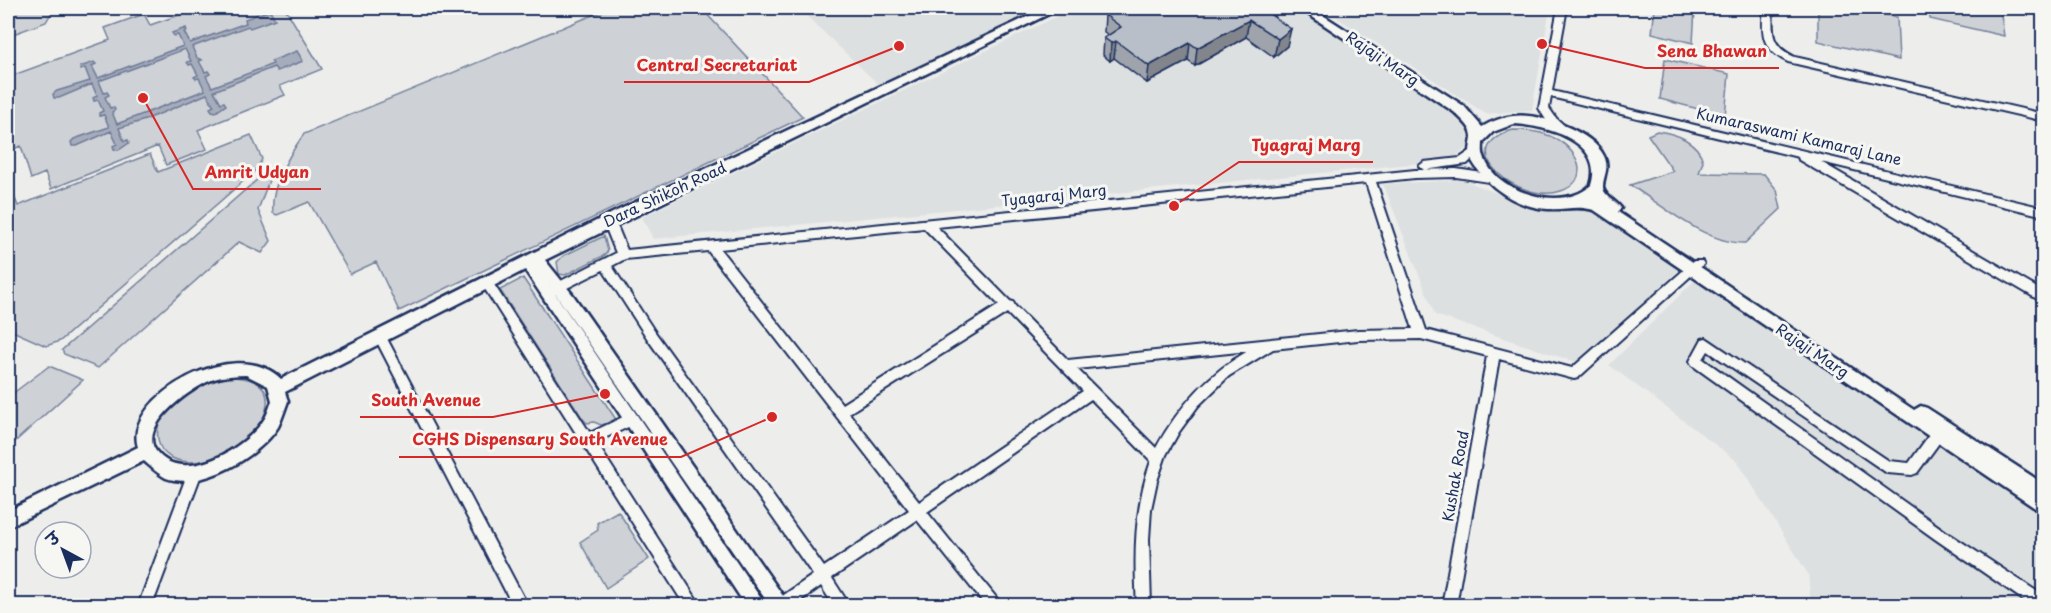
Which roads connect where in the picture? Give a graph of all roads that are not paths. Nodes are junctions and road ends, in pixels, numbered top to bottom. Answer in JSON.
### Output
{"nodes":[{"id":1,"x":1055,"y":8,"type":"edge"},
{"id":2,"x":1305,"y":8,"type":"edge"},
{"id":3,"x":1562,"y":8,"type":"edge"},
{"id":4,"x":1768,"y":8,"type":"edge"},
{"id":5,"x":1547,"y":93,"type":"junction"},
{"id":6,"x":1544,"y":108,"type":"junction"},
{"id":7,"x":1459,"y":110,"type":"junction"},
{"id":8,"x":2043,"y":118,"type":"edge"},
{"id":9,"x":1528,"y":120,"type":"junction"},
{"id":10,"x":1501,"y":122,"type":"junction"},
{"id":11,"x":1563,"y":129,"type":"junction"},
{"id":12,"x":1478,"y":144,"type":"junction"},
{"id":13,"x":1791,"y":150,"type":"junction"},
{"id":14,"x":1454,"y":168,"type":"junction"},
{"id":15,"x":1489,"y":178,"type":"junction"},
{"id":16,"x":1370,"y":179,"type":"junction"},
{"id":17,"x":1596,"y":187,"type":"junction"},
{"id":18,"x":1578,"y":200,"type":"junction"},
{"id":19,"x":2043,"y":212,"type":"edge"},
{"id":20,"x":609,"y":221,"type":"junction"},
{"id":21,"x":927,"y":224,"type":"junction"},
{"id":22,"x":711,"y":246,"type":"junction"},
{"id":23,"x":621,"y":252,"type":"junction"},
{"id":24,"x":532,"y":260,"type":"junction"},
{"id":25,"x":605,"y":264,"type":"junction"},
{"id":26,"x":1695,"y":267,"type":"junction"},
{"id":27,"x":487,"y":283,"type":"junction"},
{"id":28,"x":553,"y":290,"type":"junction"},
{"id":29,"x":2043,"y":297,"type":"edge"},
{"id":30,"x":1009,"y":305,"type":"junction"},
{"id":31,"x":1421,"y":334,"type":"junction"},
{"id":32,"x":380,"y":336,"type":"junction"},
{"id":33,"x":1273,"y":342,"type":"junction"},
{"id":34,"x":1494,"y":352,"type":"junction"},
{"id":35,"x":1066,"y":365,"type":"junction"},
{"id":36,"x":278,"y":388,"type":"junction"},
{"id":37,"x":1092,"y":391,"type":"junction"},
{"id":38,"x":840,"y":412,"type":"junction"},
{"id":39,"x":632,"y":419,"type":"junction"},
{"id":40,"x":1937,"y":435,"type":"junction"},
{"id":41,"x":588,"y":440,"type":"junction"},
{"id":42,"x":147,"y":451,"type":"junction"},
{"id":43,"x":1156,"y":457,"type":"junction"},
{"id":44,"x":195,"y":472,"type":"junction"},
{"id":45,"x":2043,"y":494,"type":"edge"},
{"id":46,"x":2043,"y":507,"type":"edge"},
{"id":47,"x":918,"y":512,"type":"junction"},
{"id":48,"x":8,"y":519,"type":"edge"},
{"id":49,"x":822,"y":577,"type":"junction"},
{"id":50,"x":2041,"y":603,"type":"dead end"},
{"id":51,"x":781,"y":605,"type":"edge"},
{"id":52,"x":146,"y":606,"type":"edge"},
{"id":53,"x":521,"y":606,"type":"edge"},
{"id":54,"x":694,"y":606,"type":"edge"},
{"id":55,"x":757,"y":606,"type":"edge"},
{"id":56,"x":843,"y":606,"type":"edge"},
{"id":57,"x":996,"y":606,"type":"edge"},
{"id":58,"x":1144,"y":606,"type":"edge"},
{"id":59,"x":1449,"y":606,"type":"edge"}],
"edges":[{"from":1,"to":20,"type":"main road","name":"Dara Shikoh Road"},
{"from":2,"to":7,"type":"main road","name":"Rajaji Marg"},
{"from":3,"to":5,"type":"street"},
{"from":4,"to":8,"type":"street"},
{"from":5,"to":6,"type":"street"},
{"from":5,"to":13,"type":"street","name":"Kumaraswami Kamaraj Lane"},
{"from":6,"to":9,"type":"street"},
{"from":6,"to":11,"type":"street"},
{"from":7,"to":10,"type":"main road","name":"Rajaji Marg"},
{"from":7,"to":12,"type":"main road","name":"Rajaji Marg"},
{"from":9,"to":10,"type":"main road"},
{"from":9,"to":11,"type":"main road"},
{"from":10,"to":12,"type":"main road"},
{"from":11,"to":17,"type":"main road"},
{"from":12,"to":14,"type":"street","name":"Tyagaraj Marg"},
{"from":12,"to":15,"type":"main road"},
{"from":13,"to":19,"type":"street","name":"Kumaraswami Kamaraj Lane"},
{"from":13,"to":29,"type":"street"},
{"from":14,"to":15,"type":"street","name":"Tyagaraj Marg"},
{"from":14,"to":16,"type":"street","name":"Tyagaraj Marg"},
{"from":14,"to":23,"type":"street","name":"Tyagaraj Marg"},
{"from":15,"to":18,"type":"main road"},
{"from":16,"to":21,"type":"street","name":"Tyagaraj Marg"},
{"from":16,"to":31,"type":"street"},
{"from":17,"to":18,"type":"main road"},
{"from":17,"to":26,"type":"main road","name":"Rajaji Marg"},
{"from":18,"to":26,"type":"main road","name":"Rajaji Marg"},
{"from":20,"to":23,"type":"street"},
{"from":20,"to":24,"type":"main road","name":"Dara Shikoh Road"},
{"from":21,"to":22,"type":"street","name":"Tyagaraj Marg"},
{"from":21,"to":30,"type":"street"},
{"from":22,"to":23,"type":"street","name":"Tyagaraj Marg"},
{"from":22,"to":38,"type":"street"},
{"from":23,"to":25,"type":"street","name":"Tyagaraj Marg"},
{"from":24,"to":27,"type":"main road","name":"Dara Shikoh Road"},
{"from":24,"to":28,"type":"main road"},
{"from":25,"to":28,"type":"street","name":"Tyagaraj Marg"},
{"from":25,"to":49,"type":"street"},
{"from":26,"to":34,"type":"street"},
{"from":26,"to":40,"type":"main road","name":"Rajaji Marg"},
{"from":26,"to":45,"type":"main road","name":"Rajaji Marg"},
{"from":27,"to":32,"type":"main road","name":"Dara Shikoh Road"},
{"from":27,"to":41,"type":"street"},
{"from":28,"to":39,"type":"main road"},
{"from":28,"to":51,"type":"main road"},
{"from":30,"to":35,"type":"street"},
{"from":30,"to":38,"type":"street"},
{"from":31,"to":33,"type":"street"},
{"from":31,"to":34,"type":"street"},
{"from":32,"to":36,"type":"main road","name":"Dara Shikoh Road"},
{"from":32,"to":53,"type":"street"},
{"from":33,"to":35,"type":"street"},
{"from":33,"to":43,"type":"street"},
{"from":34,"to":59,"type":"street","name":"Kushak Road"},
{"from":35,"to":37,"type":"street"},
{"from":36,"to":42,"type":"main road"},
{"from":36,"to":44,"type":"main road"},
{"from":37,"to":43,"type":"street"},
{"from":37,"to":47,"type":"street"},
{"from":38,"to":47,"type":"street"},
{"from":39,"to":41,"type":"street"},
{"from":39,"to":55,"type":"main road"},
{"from":40,"to":46,"type":"main road","name":"Rajaji Marg"},
{"from":40,"to":50,"type":"street"},
{"from":41,"to":54,"type":"street"},
{"from":42,"to":44,"type":"main road"},
{"from":42,"to":48,"type":"main road"},
{"from":43,"to":58,"type":"street"},
{"from":44,"to":52,"type":"street"},
{"from":47,"to":49,"type":"street"},
{"from":47,"to":57,"type":"street"},
{"from":49,"to":51,"type":"street"},
{"from":49,"to":56,"type":"street"}]}
